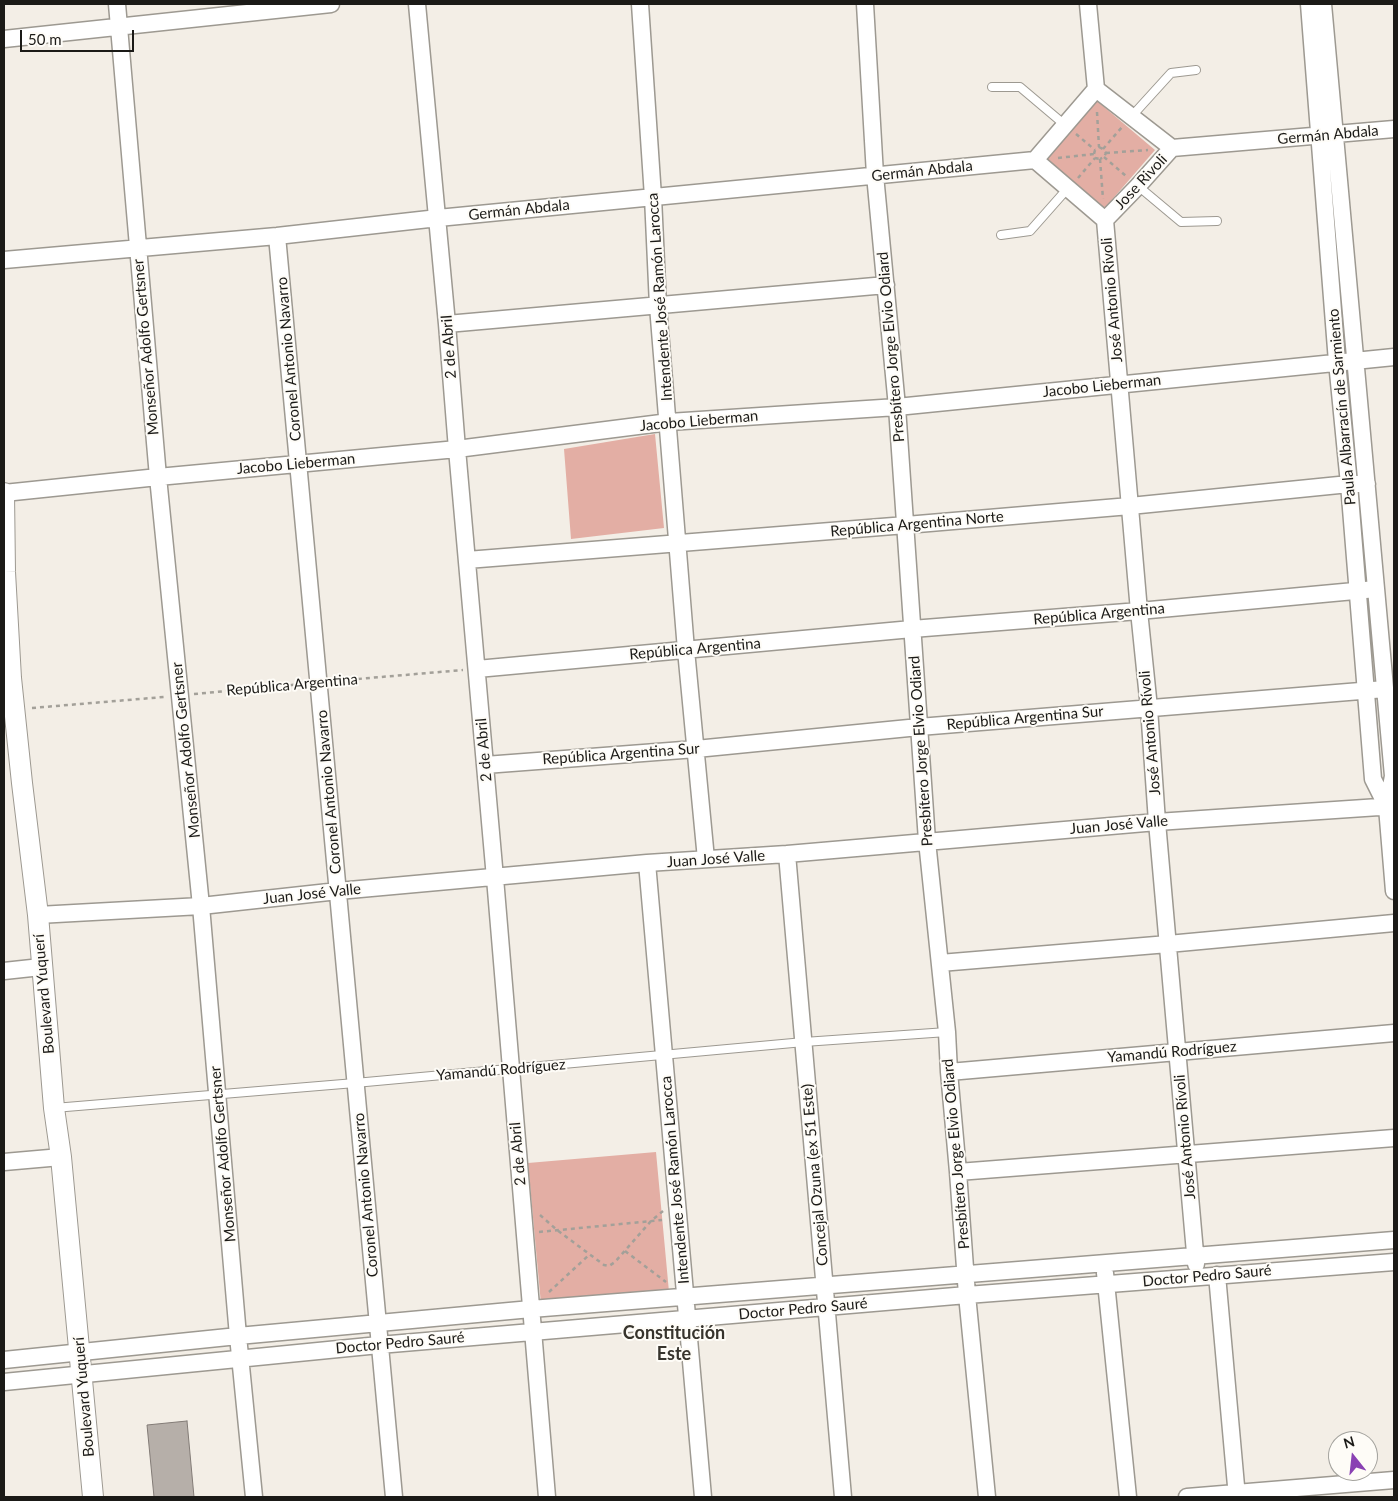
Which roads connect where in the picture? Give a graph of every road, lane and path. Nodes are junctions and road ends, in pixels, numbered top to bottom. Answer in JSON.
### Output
{"nodes":[{"id":1,"x":117,"y":4,"type":"edge"},
{"id":2,"x":331,"y":4,"type":"edge"},
{"id":3,"x":417,"y":4,"type":"edge"},
{"id":4,"x":640,"y":4,"type":"edge"},
{"id":5,"x":865,"y":4,"type":"edge"},
{"id":6,"x":1088,"y":4,"type":"edge"},
{"id":7,"x":1308,"y":4,"type":"edge"},
{"id":8,"x":1323,"y":4,"type":"edge"},
{"id":9,"x":253,"y":8,"type":"edge"},
{"id":10,"x":118,"y":26,"type":"junction"},
{"id":11,"x":4,"y":39,"type":"edge"},
{"id":12,"x":1196,"y":70,"type":"dead end"},
{"id":13,"x":992,"y":87,"type":"dead end"},
{"id":14,"x":1096,"y":89,"type":"junction"},
{"id":15,"x":1131,"y":117,"type":"junction"},
{"id":16,"x":1065,"y":125,"type":"junction"},
{"id":17,"x":1394,"y":130,"type":"edge"},
{"id":18,"x":1327,"y":135,"type":"junction"},
{"id":19,"x":1099,"y":147,"type":"junction"},
{"id":20,"x":1103,"y":148,"type":"junction"},
{"id":21,"x":1172,"y":148,"type":"junction"},
{"id":22,"x":1095,"y":150,"type":"junction"},
{"id":23,"x":1106,"y":153,"type":"junction"},
{"id":24,"x":1094,"y":156,"type":"junction"},
{"id":25,"x":1104,"y":158,"type":"junction"},
{"id":26,"x":1100,"y":159,"type":"junction"},
{"id":27,"x":1035,"y":160,"type":"junction"},
{"id":28,"x":875,"y":175,"type":"junction"},
{"id":29,"x":1138,"y":186,"type":"junction"},
{"id":30,"x":1068,"y":188,"type":"junction"},
{"id":31,"x":653,"y":197,"type":"junction"},
{"id":32,"x":438,"y":218,"type":"junction"},
{"id":33,"x":1105,"y":220,"type":"junction"},
{"id":34,"x":1217,"y":221,"type":"dead end"},
{"id":35,"x":1001,"y":235,"type":"dead end"},
{"id":36,"x":278,"y":236,"type":"junction"},
{"id":37,"x":137,"y":247,"type":"junction"},
{"id":38,"x":4,"y":260,"type":"edge"},
{"id":39,"x":886,"y":285,"type":"junction"},
{"id":40,"x":658,"y":306,"type":"junction"},
{"id":41,"x":447,"y":324,"type":"junction"},
{"id":42,"x":1394,"y":357,"type":"edge"},
{"id":43,"x":1355,"y":360,"type":"junction"},
{"id":44,"x":1337,"y":362,"type":"junction"},
{"id":45,"x":1119,"y":384,"type":"junction"},
{"id":46,"x":897,"y":407,"type":"junction"},
{"id":47,"x":669,"y":422,"type":"junction"},
{"id":48,"x":457,"y":449,"type":"junction"},
{"id":49,"x":298,"y":464,"type":"junction"},
{"id":50,"x":158,"y":477,"type":"junction"},
{"id":51,"x":1349,"y":484,"type":"junction"},
{"id":52,"x":1367,"y":484,"type":"junction"},
{"id":53,"x":4,"y":492,"type":"edge"},
{"id":54,"x":1130,"y":506,"type":"junction"},
{"id":55,"x":906,"y":525,"type":"junction"},
{"id":56,"x":678,"y":543,"type":"junction"},
{"id":57,"x":468,"y":560,"type":"junction"},
{"id":58,"x":5,"y":572,"type":"edge"},
{"id":59,"x":1376,"y":589,"type":"junction"},
{"id":60,"x":1357,"y":591,"type":"junction"},
{"id":61,"x":1139,"y":611,"type":"junction"},
{"id":62,"x":912,"y":629,"type":"junction"},
{"id":63,"x":686,"y":650,"type":"junction"},
{"id":64,"x":477,"y":669,"type":"junction"},
{"id":65,"x":7,"y":678,"type":"edge"},
{"id":66,"x":319,"y":683,"type":"junction"},
{"id":67,"x":1385,"y":689,"type":"junction"},
{"id":68,"x":1365,"y":691,"type":"junction"},
{"id":69,"x":181,"y":695,"type":"junction"},
{"id":70,"x":1149,"y":708,"type":"junction"},
{"id":71,"x":14,"y":710,"type":"junction"},
{"id":72,"x":919,"y":727,"type":"junction"},
{"id":73,"x":696,"y":749,"type":"junction"},
{"id":74,"x":485,"y":764,"type":"junction"},
{"id":75,"x":1391,"y":806,"type":"edge"},
{"id":76,"x":1158,"y":822,"type":"junction"},
{"id":77,"x":927,"y":841,"type":"junction"},
{"id":78,"x":788,"y":854,"type":"junction"},
{"id":79,"x":706,"y":859,"type":"junction"},
{"id":80,"x":647,"y":863,"type":"junction"},
{"id":81,"x":495,"y":878,"type":"junction"},
{"id":82,"x":338,"y":891,"type":"junction"},
{"id":83,"x":1394,"y":891,"type":"edge"},
{"id":84,"x":201,"y":906,"type":"junction"},
{"id":85,"x":38,"y":915,"type":"junction"},
{"id":86,"x":1394,"y":923,"type":"edge"},
{"id":87,"x":1168,"y":944,"type":"junction"},
{"id":88,"x":940,"y":963,"type":"junction"},
{"id":89,"x":41,"y":967,"type":"junction"},
{"id":90,"x":4,"y":971,"type":"edge"},
{"id":91,"x":947,"y":1032,"type":"junction"},
{"id":92,"x":1394,"y":1033,"type":"edge"},
{"id":93,"x":804,"y":1042,"type":"junction"},
{"id":94,"x":1177,"y":1051,"type":"junction"},
{"id":95,"x":664,"y":1055,"type":"junction"},
{"id":96,"x":511,"y":1069,"type":"junction"},
{"id":97,"x":949,"y":1072,"type":"junction"},
{"id":98,"x":355,"y":1083,"type":"junction"},
{"id":99,"x":218,"y":1095,"type":"junction"},
{"id":100,"x":54,"y":1108,"type":"junction"},
{"id":101,"x":1394,"y":1138,"type":"edge"},
{"id":102,"x":1186,"y":1154,"type":"junction"},
{"id":103,"x":61,"y":1157,"type":"junction"},
{"id":104,"x":4,"y":1162,"type":"edge"},
{"id":105,"x":958,"y":1172,"type":"junction"},
{"id":106,"x":522,"y":1199,"type":"junction"},
{"id":107,"x":676,"y":1200,"type":"junction"},
{"id":108,"x":678,"y":1218,"type":"junction"},
{"id":109,"x":651,"y":1221,"type":"junction"},
{"id":110,"x":557,"y":1230,"type":"junction"},
{"id":111,"x":525,"y":1233,"type":"junction"},
{"id":112,"x":1394,"y":1240,"type":"edge"},
{"id":113,"x":625,"y":1251,"type":"junction"},
{"id":114,"x":590,"y":1254,"type":"junction"},
{"id":115,"x":1195,"y":1255,"type":"junction"},
{"id":116,"x":1394,"y":1262,"type":"edge"},
{"id":117,"x":1104,"y":1264,"type":"junction"},
{"id":118,"x":966,"y":1274,"type":"junction"},
{"id":119,"x":1217,"y":1275,"type":"junction"},
{"id":120,"x":1197,"y":1276,"type":"junction"},
{"id":121,"x":1105,"y":1284,"type":"junction"},
{"id":122,"x":825,"y":1286,"type":"junction"},
{"id":123,"x":967,"y":1295,"type":"junction"},
{"id":124,"x":685,"y":1296,"type":"junction"},
{"id":125,"x":827,"y":1307,"type":"junction"},
{"id":126,"x":531,"y":1308,"type":"junction"},
{"id":127,"x":687,"y":1318,"type":"junction"},
{"id":128,"x":378,"y":1323,"type":"junction"},
{"id":129,"x":533,"y":1332,"type":"junction"},
{"id":130,"x":238,"y":1336,"type":"junction"},
{"id":131,"x":380,"y":1345,"type":"junction"},
{"id":132,"x":80,"y":1353,"type":"junction"},
{"id":133,"x":241,"y":1359,"type":"junction"},
{"id":134,"x":4,"y":1360,"type":"edge"},
{"id":135,"x":81,"y":1374,"type":"junction"},
{"id":136,"x":4,"y":1382,"type":"edge"},
{"id":137,"x":1394,"y":1480,"type":"edge"},
{"id":138,"x":1237,"y":1495,"type":"edge"},
{"id":139,"x":93,"y":1497,"type":"edge"},
{"id":140,"x":254,"y":1497,"type":"edge"},
{"id":141,"x":394,"y":1497,"type":"edge"},
{"id":142,"x":547,"y":1497,"type":"edge"},
{"id":143,"x":703,"y":1497,"type":"edge"},
{"id":144,"x":843,"y":1497,"type":"edge"},
{"id":145,"x":988,"y":1497,"type":"edge"},
{"id":146,"x":1128,"y":1497,"type":"edge"},
{"id":147,"x":1187,"y":1497,"type":"edge"}],
"edges":[{"from":1,"to":10,"type":"street","name":"Monseñor Adolfo Gertsner"},
{"from":2,"to":9,"type":"street"},
{"from":3,"to":32,"type":"street","name":"2 de Abril"},
{"from":4,"to":31,"type":"street","name":"Intendente José Ramón Larocca"},
{"from":5,"to":28,"type":"street","name":"Presbítero Jorge Elvio Odiard"},
{"from":6,"to":14,"type":"street"},
{"from":7,"to":18,"type":"street","name":"Paula Albarracín de Sarmiento"},
{"from":8,"to":18,"type":"street","name":"Paula Albarracín de Sarmiento"},
{"from":9,"to":10,"type":"street"},
{"from":10,"to":11,"type":"street"},
{"from":10,"to":37,"type":"street","name":"Monseñor Adolfo Gertsner"},
{"from":12,"to":15,"type":"lane"},
{"from":13,"to":16,"type":"lane"},
{"from":14,"to":15,"type":"street","name":"Jose Rivoli"},
{"from":14,"to":16,"type":"street"},
{"from":14,"to":19,"type":"path"},
{"from":15,"to":20,"type":"path"},
{"from":15,"to":21,"type":"street","name":"Jose Rivoli"},
{"from":16,"to":22,"type":"path"},
{"from":16,"to":27,"type":"street"},
{"from":17,"to":18,"type":"street","name":"Germán Abdala"},
{"from":18,"to":21,"type":"street","name":"Germán Abdala"},
{"from":18,"to":43,"type":"street","name":"Paula Albarracín de Sarmiento"},
{"from":18,"to":44,"type":"street","name":"Paula Albarracín de Sarmiento"},
{"from":19,"to":20,"type":"path"},
{"from":19,"to":22,"type":"path"},
{"from":20,"to":23,"type":"path"},
{"from":21,"to":23,"type":"path"},
{"from":21,"to":29,"type":"street","name":"Jose Rivoli"},
{"from":22,"to":24,"type":"path"},
{"from":23,"to":25,"type":"path"},
{"from":24,"to":26,"type":"path"},
{"from":24,"to":27,"type":"path"},
{"from":24,"to":30,"type":"path"},
{"from":25,"to":26,"type":"path"},
{"from":25,"to":29,"type":"path"},
{"from":26,"to":33,"type":"path"},
{"from":27,"to":28,"type":"street","name":"Germán Abdala"},
{"from":27,"to":30,"type":"street","name":"Jose Rivoli"},
{"from":28,"to":31,"type":"street","name":"Germán Abdala"},
{"from":28,"to":39,"type":"street","name":"Presbítero Jorge Elvio Odiard"},
{"from":29,"to":33,"type":"street","name":"Jose Rivoli"},
{"from":29,"to":34,"type":"lane"},
{"from":30,"to":33,"type":"street","name":"Jose Rivoli"},
{"from":30,"to":35,"type":"lane"},
{"from":31,"to":32,"type":"street","name":"Germán Abdala"},
{"from":31,"to":40,"type":"street","name":"Intendente José Ramón Larocca"},
{"from":32,"to":36,"type":"street","name":"Germán Abdala"},
{"from":32,"to":41,"type":"street","name":"2 de Abril"},
{"from":33,"to":45,"type":"street","name":"José Antonio Rívoli"},
{"from":36,"to":37,"type":"street","name":"Germán Abdala"},
{"from":36,"to":49,"type":"street","name":"Coronel Antonio Navarro"},
{"from":37,"to":38,"type":"street","name":"Germán Abdala"},
{"from":37,"to":50,"type":"street","name":"Monseñor Adolfo Gertsner"},
{"from":39,"to":40,"type":"street"},
{"from":39,"to":46,"type":"street","name":"Presbítero Jorge Elvio Odiard"},
{"from":40,"to":41,"type":"street"},
{"from":40,"to":47,"type":"street","name":"Intendente José Ramón Larocca"},
{"from":41,"to":48,"type":"street","name":"2 de Abril"},
{"from":42,"to":43,"type":"street","name":"Jacobo Lieberman"},
{"from":43,"to":44,"type":"street","name":"Jacobo Lieberman"},
{"from":43,"to":52,"type":"street","name":"Paula Albarracín de Sarmiento"},
{"from":44,"to":45,"type":"street","name":"Jacobo Lieberman"},
{"from":44,"to":51,"type":"street","name":"Paula Albarracín de Sarmiento"},
{"from":45,"to":46,"type":"street","name":"Jacobo Lieberman"},
{"from":45,"to":54,"type":"street","name":"José Antonio Rívoli"},
{"from":46,"to":47,"type":"street","name":"Jacobo Lieberman"},
{"from":46,"to":55,"type":"street","name":"Presbítero Jorge Elvio Odiard"},
{"from":47,"to":48,"type":"street","name":"Jacobo Lieberman"},
{"from":47,"to":56,"type":"street","name":"Intendente José Ramón Larocca"},
{"from":48,"to":49,"type":"street","name":"Jacobo Lieberman"},
{"from":48,"to":57,"type":"street","name":"2 de Abril"},
{"from":49,"to":50,"type":"street","name":"Jacobo Lieberman"},
{"from":49,"to":66,"type":"street","name":"Coronel Antonio Navarro"},
{"from":50,"to":53,"type":"street","name":"Jacobo Lieberman"},
{"from":50,"to":69,"type":"street","name":"Monseñor Adolfo Gertsner"},
{"from":51,"to":52,"type":"street","name":"República Argentina Norte"},
{"from":51,"to":54,"type":"street","name":"República Argentina Norte"},
{"from":51,"to":60,"type":"street","name":"Paula Albarracín de Sarmiento"},
{"from":52,"to":59,"type":"street","name":"Paula Albarracín de Sarmiento"},
{"from":53,"to":58,"type":"street","name":"Boulevard Yuquerí"},
{"from":54,"to":55,"type":"street","name":"República Argentina Norte"},
{"from":54,"to":61,"type":"street","name":"José Antonio Rívoli"},
{"from":55,"to":56,"type":"street","name":"República Argentina Norte"},
{"from":55,"to":62,"type":"street","name":"Presbítero Jorge Elvio Odiard"},
{"from":56,"to":57,"type":"street","name":"República Argentina Norte"},
{"from":56,"to":63,"type":"street","name":"Intendente José Ramón Larocca"},
{"from":57,"to":64,"type":"street","name":"2 de Abril"},
{"from":58,"to":65,"type":"street","name":"Boulevard Yuquerí"},
{"from":59,"to":60,"type":"street","name":"República Argentina"},
{"from":59,"to":67,"type":"street","name":"Paula Albarracín de Sarmiento"},
{"from":60,"to":61,"type":"street","name":"República Argentina"},
{"from":60,"to":68,"type":"street","name":"Paula Albarracín de Sarmiento"},
{"from":61,"to":62,"type":"street","name":"República Argentina"},
{"from":61,"to":70,"type":"street","name":"José Antonio Rívoli"},
{"from":62,"to":63,"type":"street","name":"República Argentina"},
{"from":62,"to":72,"type":"street","name":"Presbítero Jorge Elvio Odiard"},
{"from":63,"to":64,"type":"street","name":"República Argentina"},
{"from":63,"to":73,"type":"street","name":"Intendente José Ramón Larocca"},
{"from":64,"to":66,"type":"path","name":"República Argentina"},
{"from":64,"to":74,"type":"street","name":"2 de Abril"},
{"from":65,"to":71,"type":"street","name":"Boulevard Yuquerí"},
{"from":66,"to":69,"type":"path","name":"República Argentina"},
{"from":66,"to":82,"type":"street","name":"Coronel Antonio Navarro"},
{"from":67,"to":68,"type":"street","name":"República Argentina Sur"},
{"from":67,"to":75,"type":"street","name":"Paula Albarracín de Sarmiento"},
{"from":68,"to":70,"type":"street","name":"República Argentina Sur"},
{"from":68,"to":75,"type":"street","name":"Paula Albarracín de Sarmiento"},
{"from":69,"to":71,"type":"path","name":"República Argentina"},
{"from":69,"to":84,"type":"street","name":"Monseñor Adolfo Gertsner"},
{"from":70,"to":72,"type":"street","name":"República Argentina Sur"},
{"from":70,"to":76,"type":"street","name":"José Antonio Rívoli"},
{"from":71,"to":85,"type":"street","name":"Boulevard Yuquerí"},
{"from":72,"to":73,"type":"street","name":"República Argentina Sur"},
{"from":72,"to":77,"type":"street","name":"Presbítero Jorge Elvio Odiard"},
{"from":73,"to":74,"type":"street","name":"República Argentina Sur"},
{"from":73,"to":79,"type":"street","name":"Intendente José Ramón Larocca"},
{"from":74,"to":81,"type":"street","name":"2 de Abril"},
{"from":75,"to":76,"type":"street","name":"Juan José Valle"},
{"from":75,"to":83,"type":"street","name":"Paula Albarracín de Sarmiento"},
{"from":76,"to":77,"type":"street","name":"Juan José Valle"},
{"from":76,"to":87,"type":"street","name":"José Antonio Rívoli"},
{"from":77,"to":78,"type":"street","name":"Juan José Valle"},
{"from":77,"to":88,"type":"street","name":"Presbítero Jorge Elvio Odiard"},
{"from":78,"to":79,"type":"street","name":"Juan José Valle"},
{"from":78,"to":93,"type":"street","name":"Concejal Ozuna (ex 51 Este)"},
{"from":79,"to":80,"type":"street","name":"Juan José Valle"},
{"from":80,"to":81,"type":"street","name":"Juan José Valle"},
{"from":80,"to":95,"type":"street","name":"Intendente José Ramón Larocca"},
{"from":81,"to":82,"type":"street","name":"Juan José Valle"},
{"from":81,"to":96,"type":"street","name":"2 de Abril"},
{"from":82,"to":84,"type":"street","name":"Juan José Valle"},
{"from":82,"to":98,"type":"street","name":"Coronel Antonio Navarro"},
{"from":84,"to":85,"type":"street","name":"Juan José Valle"},
{"from":84,"to":99,"type":"street","name":"Monseñor Adolfo Gertsner"},
{"from":85,"to":89,"type":"street","name":"Boulevard Yuquerí"},
{"from":86,"to":87,"type":"street"},
{"from":87,"to":88,"type":"street"},
{"from":87,"to":94,"type":"street","name":"José Antonio Rívoli"},
{"from":88,"to":91,"type":"street","name":"Presbítero Jorge Elvio Odiard"},
{"from":89,"to":90,"type":"street"},
{"from":89,"to":100,"type":"street","name":"Boulevard Yuquerí"},
{"from":91,"to":93,"type":"lane","name":"Yamandú Rodríguez"},
{"from":91,"to":97,"type":"street","name":"Presbítero Jorge Elvio Odiard"},
{"from":92,"to":94,"type":"street","name":"Yamandú Rodríguez"},
{"from":93,"to":95,"type":"lane","name":"Yamandú Rodríguez"},
{"from":93,"to":122,"type":"street","name":"Concejal Ozuna (ex 51 Este)"},
{"from":94,"to":97,"type":"street","name":"Yamandú Rodríguez"},
{"from":94,"to":102,"type":"street","name":"José Antonio Rívoli"},
{"from":95,"to":96,"type":"lane","name":"Yamandú Rodríguez"},
{"from":95,"to":107,"type":"street","name":"Intendente José Ramón Larocca"},
{"from":96,"to":98,"type":"lane","name":"Yamandú Rodríguez"},
{"from":96,"to":106,"type":"street","name":"2 de Abril"},
{"from":97,"to":105,"type":"street","name":"Presbítero Jorge Elvio Odiard"},
{"from":98,"to":99,"type":"lane","name":"Yamandú Rodríguez"},
{"from":98,"to":128,"type":"street","name":"Coronel Antonio Navarro"},
{"from":99,"to":100,"type":"lane","name":"Yamandú Rodríguez"},
{"from":99,"to":130,"type":"street","name":"Monseñor Adolfo Gertsner"},
{"from":100,"to":103,"type":"street","name":"Boulevard Yuquerí"},
{"from":101,"to":102,"type":"street"},
{"from":102,"to":105,"type":"street"},
{"from":102,"to":115,"type":"street","name":"José Antonio Rívoli"},
{"from":103,"to":104,"type":"street"},
{"from":103,"to":132,"type":"street","name":"Boulevard Yuquerí"},
{"from":105,"to":118,"type":"street","name":"Presbítero Jorge Elvio Odiard"},
{"from":106,"to":110,"type":"path"},
{"from":106,"to":111,"type":"street","name":"2 de Abril"},
{"from":107,"to":108,"type":"street","name":"Intendente José Ramón Larocca"},
{"from":107,"to":109,"type":"path"},
{"from":108,"to":109,"type":"path"},
{"from":108,"to":124,"type":"street","name":"Intendente José Ramón Larocca"},
{"from":109,"to":110,"type":"path"},
{"from":109,"to":113,"type":"path"},
{"from":110,"to":111,"type":"path"},
{"from":110,"to":114,"type":"path"},
{"from":111,"to":126,"type":"street","name":"2 de Abril"},
{"from":112,"to":115,"type":"street","name":"Doctor Pedro Sauré"},
{"from":113,"to":114,"type":"path"},
{"from":113,"to":124,"type":"path"},
{"from":114,"to":126,"type":"path"},
{"from":115,"to":117,"type":"street","name":"Doctor Pedro Sauré"},
{"from":115,"to":120,"type":"street","name":"José Antonio Rívoli"},
{"from":116,"to":119,"type":"street","name":"Doctor Pedro Sauré"},
{"from":117,"to":118,"type":"street","name":"Doctor Pedro Sauré"},
{"from":117,"to":121,"type":"street"},
{"from":118,"to":122,"type":"street","name":"Doctor Pedro Sauré"},
{"from":118,"to":123,"type":"street","name":"Presbítero Jorge Elvio Odiard"},
{"from":119,"to":120,"type":"street","name":"Doctor Pedro Sauré"},
{"from":119,"to":138,"type":"street"},
{"from":120,"to":121,"type":"street","name":"Doctor Pedro Sauré"},
{"from":121,"to":123,"type":"street","name":"Doctor Pedro Sauré"},
{"from":121,"to":146,"type":"street"},
{"from":122,"to":124,"type":"street","name":"Doctor Pedro Sauré"},
{"from":122,"to":125,"type":"street","name":"Concejal Ozuna (ex 51 Este)"},
{"from":123,"to":125,"type":"street","name":"Doctor Pedro Sauré"},
{"from":123,"to":145,"type":"street","name":"Presbítero Jorge Elvio Odiard"},
{"from":124,"to":126,"type":"street","name":"Doctor Pedro Sauré"},
{"from":124,"to":127,"type":"street","name":"Intendente José Ramón Larocca"},
{"from":125,"to":127,"type":"street","name":"Doctor Pedro Sauré"},
{"from":125,"to":144,"type":"street","name":"Concejal Ozuna (ex 51 Este)"},
{"from":126,"to":128,"type":"street","name":"Doctor Pedro Sauré"},
{"from":126,"to":129,"type":"street","name":"2 de Abril"},
{"from":127,"to":129,"type":"street","name":"Doctor Pedro Sauré"},
{"from":127,"to":143,"type":"street","name":"Intendente José Ramón Larocca"},
{"from":128,"to":130,"type":"street","name":"Doctor Pedro Sauré"},
{"from":128,"to":131,"type":"street","name":"Coronel Antonio Navarro"},
{"from":129,"to":131,"type":"street","name":"Doctor Pedro Sauré"},
{"from":129,"to":142,"type":"street","name":"2 de Abril"},
{"from":130,"to":132,"type":"street","name":"Doctor Pedro Sauré"},
{"from":130,"to":133,"type":"street","name":"Monseñor Adolfo Gertsner"},
{"from":131,"to":133,"type":"street","name":"Doctor Pedro Sauré"},
{"from":131,"to":141,"type":"street","name":"Coronel Antonio Navarro"},
{"from":132,"to":134,"type":"street","name":"Doctor Pedro Sauré"},
{"from":132,"to":135,"type":"street","name":"Boulevard Yuquerí"},
{"from":133,"to":135,"type":"street","name":"Doctor Pedro Sauré"},
{"from":133,"to":140,"type":"street","name":"Monseñor Adolfo Gertsner"},
{"from":135,"to":136,"type":"street","name":"Doctor Pedro Sauré"},
{"from":135,"to":139,"type":"street","name":"Boulevard Yuquerí"},
{"from":137,"to":138,"type":"street"},
{"from":138,"to":147,"type":"street"}]}
